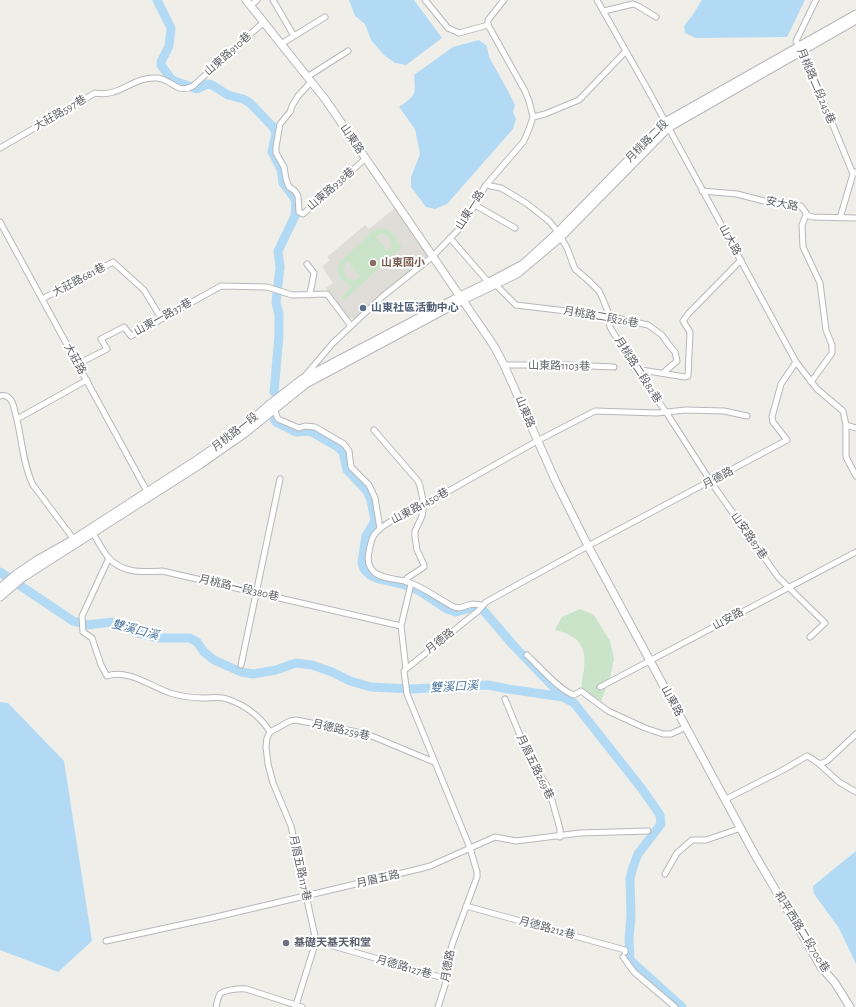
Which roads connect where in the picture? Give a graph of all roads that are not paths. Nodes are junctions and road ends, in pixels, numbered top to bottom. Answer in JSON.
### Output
{"nodes":[{"id":1,"x":257,"y":0,"type":"edge"},
{"id":2,"x":273,"y":0,"type":"edge"},
{"id":3,"x":425,"y":0,"type":"edge"},
{"id":4,"x":504,"y":0,"type":"edge"},
{"id":5,"x":598,"y":0,"type":"edge"},
{"id":6,"x":816,"y":0,"type":"edge"},
{"id":7,"x":248,"y":3,"type":"edge"},
{"id":8,"x":604,"y":10,"type":"junction"},
{"id":9,"x":856,"y":14,"type":"edge"},
{"id":10,"x":325,"y":17,"type":"dead end"},
{"id":11,"x":656,"y":17,"type":"dead end"},
{"id":12,"x":856,"y":20,"type":"edge"},
{"id":13,"x":264,"y":22,"type":"junction"},
{"id":14,"x":488,"y":25,"type":"junction"},
{"id":15,"x":294,"y":36,"type":"junction"},
{"id":16,"x":281,"y":44,"type":"junction"},
{"id":17,"x":800,"y":48,"type":"junction"},
{"id":18,"x":348,"y":51,"type":"dead end"},
{"id":19,"x":626,"y":51,"type":"junction"},
{"id":20,"x":309,"y":79,"type":"junction"},
{"id":21,"x":192,"y":87,"type":"joint"},
{"id":22,"x":532,"y":117,"type":"junction"},
{"id":23,"x":667,"y":125,"type":"junction"},
{"id":24,"x":0,"y":148,"type":"edge"},
{"id":25,"x":365,"y":159,"type":"junction"},
{"id":26,"x":854,"y":173,"type":"edge"},
{"id":27,"x":486,"y":185,"type":"junction"},
{"id":28,"x":702,"y":191,"type":"junction"},
{"id":29,"x":476,"y":205,"type":"junction"},
{"id":30,"x":806,"y":215,"type":"junction"},
{"id":31,"x":840,"y":218,"type":"junction"},
{"id":32,"x":856,"y":218,"type":"edge"},
{"id":33,"x":0,"y":222,"type":"edge"},
{"id":34,"x":514,"y":228,"type":"dead end"},
{"id":35,"x":6,"y":231,"type":"junction"},
{"id":36,"x":0,"y":234,"type":"edge"},
{"id":37,"x":560,"y":234,"type":"junction"},
{"id":38,"x":450,"y":238,"type":"junction"},
{"id":39,"x":432,"y":257,"type":"junction"},
{"id":40,"x":741,"y":260,"type":"junction"},
{"id":41,"x":307,"y":264,"type":"dead end"},
{"id":42,"x":492,"y":285,"type":"junction"},
{"id":43,"x":308,"y":295,"type":"junction"},
{"id":44,"x":461,"y":298,"type":"junction"},
{"id":45,"x":42,"y":300,"type":"junction"},
{"id":46,"x":608,"y":316,"type":"junction"},
{"id":47,"x":161,"y":318,"type":"junction"},
{"id":48,"x":351,"y":326,"type":"junction"},
{"id":49,"x":796,"y":362,"type":"junction"},
{"id":50,"x":78,"y":364,"type":"junction"},
{"id":51,"x":504,"y":365,"type":"junction"},
{"id":52,"x":614,"y":367,"type":"dead end"},
{"id":53,"x":634,"y":369,"type":"junction"},
{"id":54,"x":663,"y":373,"type":"junction"},
{"id":55,"x":87,"y":380,"type":"junction"},
{"id":56,"x":304,"y":381,"type":"junction"},
{"id":57,"x":811,"y":382,"type":"junction"},
{"id":58,"x":0,"y":396,"type":"edge"},
{"id":59,"x":274,"y":409,"type":"junction"},
{"id":60,"x":666,"y":412,"type":"junction"},
{"id":61,"x":747,"y":416,"type":"dead end"},
{"id":62,"x":17,"y":419,"type":"junction"},
{"id":63,"x":846,"y":425,"type":"junction"},
{"id":64,"x":856,"y":428,"type":"edge"},
{"id":65,"x":374,"y":430,"type":"dead end"},
{"id":66,"x":537,"y":441,"type":"junction"},
{"id":67,"x":200,"y":461,"type":"junction"},
{"id":68,"x":856,"y":476,"type":"edge"},
{"id":69,"x":280,"y":479,"type":"dead end"},
{"id":70,"x":711,"y":482,"type":"junction"},
{"id":71,"x":148,"y":494,"type":"junction"},
{"id":72,"x":424,"y":505,"type":"junction"},
{"id":73,"x":380,"y":529,"type":"junction"},
{"id":74,"x":93,"y":533,"type":"junction"},
{"id":75,"x":75,"y":541,"type":"junction"},
{"id":76,"x":588,"y":546,"type":"junction"},
{"id":77,"x":856,"y":552,"type":"edge"},
{"id":78,"x":109,"y":558,"type":"junction"},
{"id":79,"x":406,"y":582,"type":"junction"},
{"id":80,"x":10,"y":584,"type":"junction"},
{"id":81,"x":412,"y":584,"type":"junction"},
{"id":82,"x":789,"y":587,"type":"junction"},
{"id":83,"x":0,"y":588,"type":"edge"},
{"id":84,"x":256,"y":592,"type":"junction"},
{"id":85,"x":0,"y":597,"type":"edge"},
{"id":86,"x":482,"y":605,"type":"junction"},
{"id":87,"x":401,"y":626,"type":"junction"},
{"id":88,"x":810,"y":637,"type":"dead end"},
{"id":89,"x":527,"y":654,"type":"dead end"},
{"id":90,"x":650,"y":661,"type":"junction"},
{"id":91,"x":241,"y":665,"type":"dead end"},
{"id":92,"x":406,"y":669,"type":"junction"},
{"id":93,"x":600,"y":687,"type":"dead end"},
{"id":94,"x":505,"y":699,"type":"dead end"},
{"id":95,"x":686,"y":727,"type":"junction"},
{"id":96,"x":270,"y":732,"type":"junction"},
{"id":97,"x":856,"y":734,"type":"edge"},
{"id":98,"x":434,"y":762,"type":"junction"},
{"id":99,"x":818,"y":763,"type":"junction"},
{"id":100,"x":856,"y":792,"type":"edge"},
{"id":101,"x":726,"y":799,"type":"junction"},
{"id":102,"x":741,"y":828,"type":"junction"},
{"id":103,"x":648,"y":830,"type":"dead end"},
{"id":104,"x":560,"y":837,"type":"junction"},
{"id":105,"x":470,"y":848,"type":"junction"},
{"id":106,"x":755,"y":855,"type":"joint"},
{"id":107,"x":665,"y":874,"type":"dead end"},
{"id":108,"x":306,"y":896,"type":"junction"},
{"id":109,"x":466,"y":906,"type":"junction"},
{"id":110,"x":106,"y":941,"type":"dead end"},
{"id":111,"x":316,"y":941,"type":"junction"},
{"id":112,"x":447,"y":979,"type":"junction"},
{"id":113,"x":299,"y":1006,"type":"edge"},
{"id":114,"x":216,"y":1007,"type":"edge"},
{"id":115,"x":438,"y":1007,"type":"edge"},
{"id":116,"x":675,"y":1007,"type":"edge"},
{"id":117,"x":850,"y":1007,"type":"edge"}],
"edges":[{"from":1,"to":7,"type":"street"},
{"from":2,"to":15,"type":"street"},
{"from":3,"to":14,"type":"street"},
{"from":4,"to":14,"type":"street"},
{"from":5,"to":8,"type":"street","name":"山大路"},
{"from":6,"to":17,"type":"street","name":"月桃路二段245巷"},
{"from":7,"to":13,"type":"street","name":"山東路"},
{"from":8,"to":11,"type":"street"},
{"from":8,"to":19,"type":"street","name":"山大路"},
{"from":9,"to":17,"type":"street","name":"月桃路二段"},
{"from":10,"to":15,"type":"street"},
{"from":12,"to":17,"type":"street","name":"月桃路二段"},
{"from":13,"to":16,"type":"street","name":"山東路"},
{"from":13,"to":21,"type":"street","name":"山東路910巷"},
{"from":14,"to":22,"type":"street","name":"山東一路"},
{"from":15,"to":16,"type":"street"},
{"from":16,"to":20,"type":"street","name":"山東路"},
{"from":17,"to":23,"type":"street","name":"月桃路二段"},
{"from":17,"to":26,"type":"street","name":"月桃路二段245巷"},
{"from":18,"to":20,"type":"street"},
{"from":19,"to":22,"type":"street"},
{"from":19,"to":23,"type":"street","name":"山大路"},
{"from":20,"to":25,"type":"street","name":"山東路"},
{"from":20,"to":25,"type":"street","name":"山東路938巷"},
{"from":21,"to":24,"type":"street","name":"大莊路597巷"},
{"from":22,"to":27,"type":"street","name":"山東一路"},
{"from":23,"to":28,"type":"street","name":"山大路"},
{"from":23,"to":37,"type":"street","name":"月桃路二段"},
{"from":25,"to":39,"type":"street","name":"山東路"},
{"from":26,"to":31,"type":"street"},
{"from":27,"to":29,"type":"street","name":"山東一路"},
{"from":27,"to":37,"type":"street","name":"月桃路二段82巷"},
{"from":28,"to":30,"type":"street","name":"安大路"},
{"from":28,"to":40,"type":"street","name":"山大路"},
{"from":29,"to":34,"type":"street"},
{"from":29,"to":38,"type":"street","name":"山東一路"},
{"from":30,"to":31,"type":"street","name":"安大路"},
{"from":30,"to":57,"type":"street"},
{"from":31,"to":32,"type":"street","name":"安大路"},
{"from":33,"to":35,"type":"street","name":"大莊路"},
{"from":35,"to":36,"type":"street"},
{"from":35,"to":45,"type":"street","name":"大莊路"},
{"from":37,"to":42,"type":"street","name":"月桃路二段"},
{"from":37,"to":46,"type":"street","name":"月桃路二段82巷"},
{"from":38,"to":39,"type":"street","name":"山東一路"},
{"from":38,"to":42,"type":"street","name":"月桃路二段26巷"},
{"from":39,"to":44,"type":"street","name":"山東路"},
{"from":39,"to":48,"type":"street","name":"山東一路"},
{"from":40,"to":49,"type":"street","name":"山大路"},
{"from":40,"to":54,"type":"street"},
{"from":41,"to":43,"type":"street"},
{"from":42,"to":44,"type":"street","name":"月桃路二段"},
{"from":42,"to":46,"type":"street","name":"月桃路二段26巷"},
{"from":43,"to":47,"type":"street","name":"山東一路37巷"},
{"from":43,"to":48,"type":"street"},
{"from":44,"to":51,"type":"street","name":"山東路"},
{"from":44,"to":56,"type":"street","name":"月桃路一段"},
{"from":45,"to":47,"type":"street","name":"大莊路681巷"},
{"from":45,"to":50,"type":"street","name":"大莊路"},
{"from":46,"to":53,"type":"street","name":"月桃路二段82巷"},
{"from":46,"to":54,"type":"street","name":"月桃路二段26巷"},
{"from":47,"to":50,"type":"street","name":"山東一路37巷"},
{"from":48,"to":56,"type":"street","name":"山東一路"},
{"from":49,"to":57,"type":"street","name":"山大路"},
{"from":49,"to":70,"type":"street","name":"月德路"},
{"from":50,"to":55,"type":"street","name":"大莊路"},
{"from":51,"to":52,"type":"street","name":"山東路1103巷"},
{"from":51,"to":66,"type":"street","name":"山東路"},
{"from":53,"to":54,"type":"street"},
{"from":53,"to":60,"type":"street","name":"月桃路二段82巷"},
{"from":55,"to":62,"type":"street"},
{"from":55,"to":71,"type":"street","name":"大莊路"},
{"from":56,"to":59,"type":"street","name":"月桃路一段"},
{"from":56,"to":67,"type":"street","name":"月桃路一段"},
{"from":57,"to":63,"type":"street","name":"山大路"},
{"from":58,"to":62,"type":"street"},
{"from":59,"to":67,"type":"street","name":"月桃路一段"},
{"from":59,"to":73,"type":"street"},
{"from":60,"to":61,"type":"street","name":"山東路1450巷"},
{"from":60,"to":66,"type":"street","name":"山東路1450巷"},
{"from":60,"to":70,"type":"street","name":"月桃路二段82巷"},
{"from":62,"to":75,"type":"street"},
{"from":63,"to":64,"type":"street"},
{"from":63,"to":68,"type":"street","name":"山大路"},
{"from":65,"to":72,"type":"street"},
{"from":66,"to":72,"type":"street","name":"山東路1450巷"},
{"from":66,"to":76,"type":"street","name":"山東路"},
{"from":67,"to":71,"type":"street","name":"月桃路一段"},
{"from":69,"to":84,"type":"street"},
{"from":70,"to":76,"type":"street","name":"月德路"},
{"from":70,"to":82,"type":"street","name":"山安路87巷"},
{"from":71,"to":74,"type":"street","name":"月桃路一段"},
{"from":71,"to":75,"type":"street","name":"月桃路一段"},
{"from":72,"to":73,"type":"street","name":"山東路1450巷"},
{"from":72,"to":79,"type":"street"},
{"from":73,"to":79,"type":"street","name":"山東路1450巷"},
{"from":74,"to":75,"type":"street","name":"月桃路一段"},
{"from":74,"to":78,"type":"street","name":"月桃路一段380巷"},
{"from":75,"to":80,"type":"street","name":"月桃路一段"},
{"from":76,"to":86,"type":"street","name":"月德路"},
{"from":76,"to":90,"type":"street","name":"山東路"},
{"from":77,"to":82,"type":"street","name":"山安路"},
{"from":78,"to":84,"type":"street","name":"月桃路一段380巷"},
{"from":78,"to":96,"type":"street"},
{"from":79,"to":81,"type":"street","name":"山東路1450巷"},
{"from":80,"to":83,"type":"street"},
{"from":80,"to":85,"type":"street"},
{"from":81,"to":86,"type":"street","name":"山東路1450巷"},
{"from":81,"to":87,"type":"street"},
{"from":82,"to":88,"type":"street","name":"山安路87巷"},
{"from":82,"to":90,"type":"street","name":"山安路"},
{"from":84,"to":87,"type":"street","name":"月桃路一段380巷"},
{"from":84,"to":91,"type":"street"},
{"from":86,"to":92,"type":"street","name":"月德路"},
{"from":87,"to":92,"type":"street"},
{"from":89,"to":95,"type":"street"},
{"from":90,"to":93,"type":"street","name":"山安路"},
{"from":90,"to":95,"type":"street","name":"山東路"},
{"from":92,"to":98,"type":"street","name":"月德路"},
{"from":94,"to":104,"type":"street","name":"月眉五路269巷"},
{"from":95,"to":101,"type":"street","name":"山東路"},
{"from":96,"to":98,"type":"street","name":"月德路259巷"},
{"from":96,"to":108,"type":"street","name":"月眉五路117巷"},
{"from":97,"to":99,"type":"street"},
{"from":98,"to":105,"type":"street","name":"月德路"},
{"from":99,"to":100,"type":"street"},
{"from":99,"to":101,"type":"street"},
{"from":101,"to":102,"type":"street","name":"山東路"},
{"from":102,"to":106,"type":"street","name":"山東路"},
{"from":102,"to":107,"type":"street"},
{"from":103,"to":104,"type":"street","name":"月眉五路"},
{"from":104,"to":105,"type":"street","name":"月眉五路"},
{"from":105,"to":108,"type":"street","name":"月眉五路"},
{"from":105,"to":109,"type":"street","name":"月德路"},
{"from":106,"to":117,"type":"street","name":"和平西路二段700巷"},
{"from":108,"to":110,"type":"street","name":"月眉五路"},
{"from":108,"to":111,"type":"street","name":"月眉五路117巷"},
{"from":109,"to":112,"type":"street","name":"月德路"},
{"from":109,"to":116,"type":"street","name":"月德路212巷"},
{"from":111,"to":112,"type":"street","name":"月德路127巷"},
{"from":111,"to":113,"type":"street","name":"月眉五路117巷"},
{"from":112,"to":115,"type":"street","name":"月德路"},
{"from":113,"to":114,"type":"street"}]}
